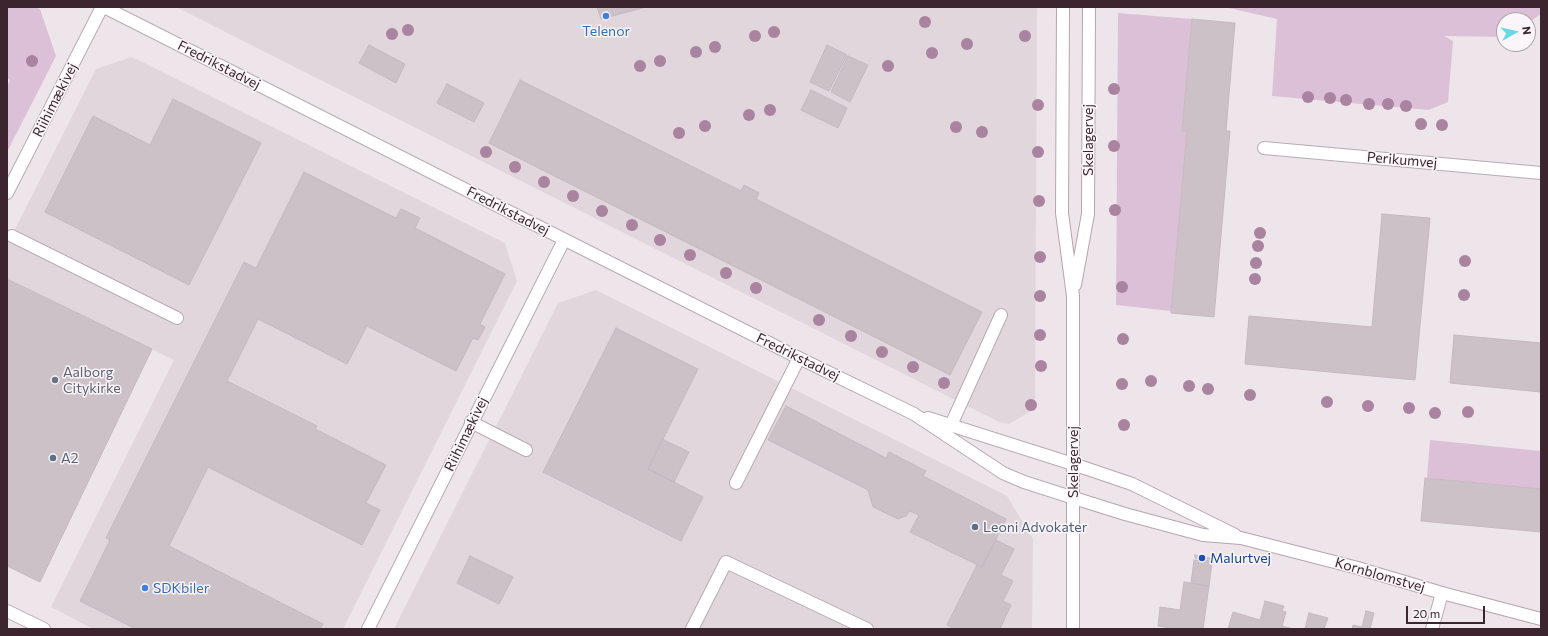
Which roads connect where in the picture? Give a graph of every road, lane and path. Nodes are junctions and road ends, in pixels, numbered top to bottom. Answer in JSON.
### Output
{"nodes":[{"id":1,"x":103,"y":7,"type":"edge"},
{"id":2,"x":1062,"y":7,"type":"edge"},
{"id":3,"x":1089,"y":7,"type":"edge"},
{"id":4,"x":1264,"y":148,"type":"dead end"},
{"id":5,"x":1541,"y":173,"type":"edge"},
{"id":6,"x":7,"y":193,"type":"edge"},
{"id":7,"x":12,"y":236,"type":"dead end"},
{"id":8,"x":564,"y":240,"type":"junction"},
{"id":9,"x":1073,"y":296,"type":"junction"},
{"id":10,"x":1001,"y":315,"type":"dead end"},
{"id":11,"x":177,"y":318,"type":"dead end"},
{"id":12,"x":799,"y":358,"type":"junction"},
{"id":13,"x":914,"y":414,"type":"junction"},
{"id":14,"x":471,"y":422,"type":"junction"},
{"id":15,"x":951,"y":425,"type":"junction"},
{"id":16,"x":526,"y":450,"type":"dead end"},
{"id":17,"x":1073,"y":464,"type":"junction"},
{"id":18,"x":736,"y":483,"type":"dead end"},
{"id":19,"x":1074,"y":498,"type":"junction"},
{"id":20,"x":1241,"y":538,"type":"junction"},
{"id":21,"x":1442,"y":592,"type":"junction"},
{"id":22,"x":7,"y":610,"type":"edge"},
{"id":23,"x":1541,"y":618,"type":"edge"},
{"id":24,"x":44,"y":629,"type":"edge"},
{"id":25,"x":368,"y":629,"type":"edge"},
{"id":26,"x":692,"y":629,"type":"edge"},
{"id":27,"x":867,"y":629,"type":"edge"},
{"id":28,"x":1073,"y":629,"type":"edge"},
{"id":29,"x":1432,"y":629,"type":"edge"}],
"edges":[{"from":1,"to":6,"type":"street","name":"Riihimækivej"},
{"from":1,"to":8,"type":"street","name":"Fredrikstadvej"},
{"from":2,"to":9,"type":"street","name":"Skelagervej"},
{"from":3,"to":9,"type":"street","name":"Skelagervej"},
{"from":4,"to":5,"type":"street","name":"Perikumvej"},
{"from":7,"to":11,"type":"street"},
{"from":8,"to":12,"type":"street","name":"Fredrikstadvej"},
{"from":8,"to":14,"type":"street","name":"Riihimækivej"},
{"from":9,"to":17,"type":"street","name":"Skelagervej"},
{"from":10,"to":15,"type":"street"},
{"from":12,"to":13,"type":"street","name":"Fredrikstadvej"},
{"from":12,"to":18,"type":"street"},
{"from":13,"to":15,"type":"street","name":"Fredrikstadvej"},
{"from":13,"to":19,"type":"street","name":"Fredrikstadvej"},
{"from":14,"to":16,"type":"street"},
{"from":14,"to":25,"type":"street","name":"Riihimækivej"},
{"from":15,"to":17,"type":"street","name":"Fredrikstadvej"},
{"from":17,"to":19,"type":"street","name":"Skelagervej"},
{"from":17,"to":20,"type":"street","name":"Kornblomstvej"},
{"from":19,"to":20,"type":"street","name":"Kornblomstvej"},
{"from":19,"to":28,"type":"street","name":"Skelagervej"},
{"from":20,"to":21,"type":"street","name":"Kornblomstvej"},
{"from":21,"to":23,"type":"street","name":"Kornblomstvej"},
{"from":21,"to":29,"type":"street"},
{"from":22,"to":24,"type":"street"},
{"from":26,"to":27,"type":"street"}]}
